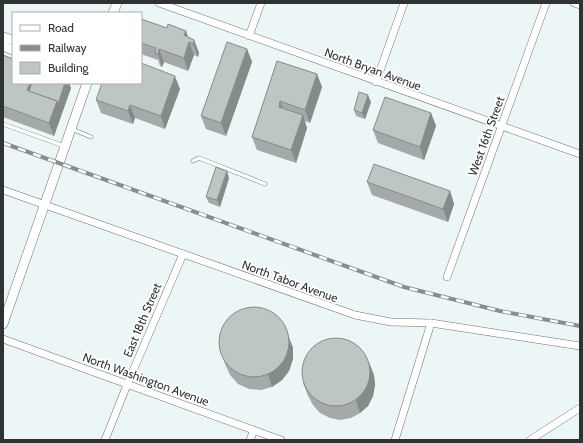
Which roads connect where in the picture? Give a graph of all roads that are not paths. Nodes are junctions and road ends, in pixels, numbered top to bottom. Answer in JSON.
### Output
{"nodes":[{"id":1,"x":159,"y":3,"type":"edge"},
{"id":2,"x":261,"y":3,"type":"edge"},
{"id":3,"x":404,"y":3,"type":"edge"},
{"id":4,"x":546,"y":3,"type":"edge"},
{"id":5,"x":574,"y":3,"type":"edge"},
{"id":6,"x":580,"y":5,"type":"edge"},
{"id":7,"x":249,"y":36,"type":"junction"},
{"id":8,"x":376,"y":82,"type":"junction"},
{"id":9,"x":87,"y":84,"type":"edge"},
{"id":10,"x":3,"y":124,"type":"edge"},
{"id":11,"x":502,"y":126,"type":"junction"},
{"id":12,"x":71,"y":129,"type":"junction"},
{"id":13,"x":91,"y":137,"type":"dead end"},
{"id":14,"x":65,"y":146,"type":"junction"},
{"id":15,"x":580,"y":154,"type":"edge"},
{"id":16,"x":193,"y":161,"type":"dead end"},
{"id":17,"x":265,"y":184,"type":"dead end"},
{"id":18,"x":3,"y":190,"type":"edge"},
{"id":19,"x":45,"y":206,"type":"junction"},
{"id":20,"x":183,"y":254,"type":"junction"},
{"id":21,"x":447,"y":277,"type":"dead end"},
{"id":22,"x":432,"y":323,"type":"junction"},
{"id":23,"x":3,"y":324,"type":"edge"},
{"id":24,"x":3,"y":339,"type":"edge"},
{"id":25,"x":580,"y":346,"type":"edge"},
{"id":26,"x":127,"y":385,"type":"junction"},
{"id":27,"x":580,"y":408,"type":"edge"},
{"id":28,"x":254,"y":430,"type":"junction"},
{"id":29,"x":105,"y":440,"type":"edge"},
{"id":30,"x":250,"y":440,"type":"edge"},
{"id":31,"x":281,"y":440,"type":"edge"},
{"id":32,"x":395,"y":440,"type":"edge"},
{"id":33,"x":530,"y":440,"type":"edge"}],
"edges":[{"from":1,"to":7,"type":"street","name":"North Bryan Avenue"},
{"from":2,"to":7,"type":"street"},
{"from":3,"to":8,"type":"street"},
{"from":4,"to":11,"type":"street","name":"West 16th Street"},
{"from":5,"to":6,"type":"street"},
{"from":7,"to":8,"type":"street","name":"North Bryan Avenue"},
{"from":8,"to":11,"type":"street","name":"North Bryan Avenue"},
{"from":9,"to":12,"type":"street"},
{"from":10,"to":14,"type":"lane"},
{"from":11,"to":15,"type":"street","name":"North Bryan Avenue"},
{"from":11,"to":21,"type":"street","name":"West 16th Street"},
{"from":12,"to":13,"type":"lane"},
{"from":12,"to":14,"type":"street"},
{"from":14,"to":19,"type":"street"},
{"from":16,"to":17,"type":"lane"},
{"from":18,"to":19,"type":"street","name":"North Tabor Avenue"},
{"from":19,"to":20,"type":"street","name":"North Tabor Avenue"},
{"from":19,"to":23,"type":"street"},
{"from":20,"to":22,"type":"street","name":"North Tabor Avenue"},
{"from":20,"to":26,"type":"street","name":"East 18th Street"},
{"from":22,"to":25,"type":"street","name":"North Tabor Avenue"},
{"from":22,"to":32,"type":"street"},
{"from":24,"to":26,"type":"street","name":"North Washington Avenue"},
{"from":26,"to":28,"type":"street","name":"North Washington Avenue"},
{"from":26,"to":29,"type":"street","name":"East 18th Street"},
{"from":27,"to":33,"type":"street"},
{"from":28,"to":30,"type":"street"},
{"from":28,"to":31,"type":"street","name":"North Washington Avenue"}]}
